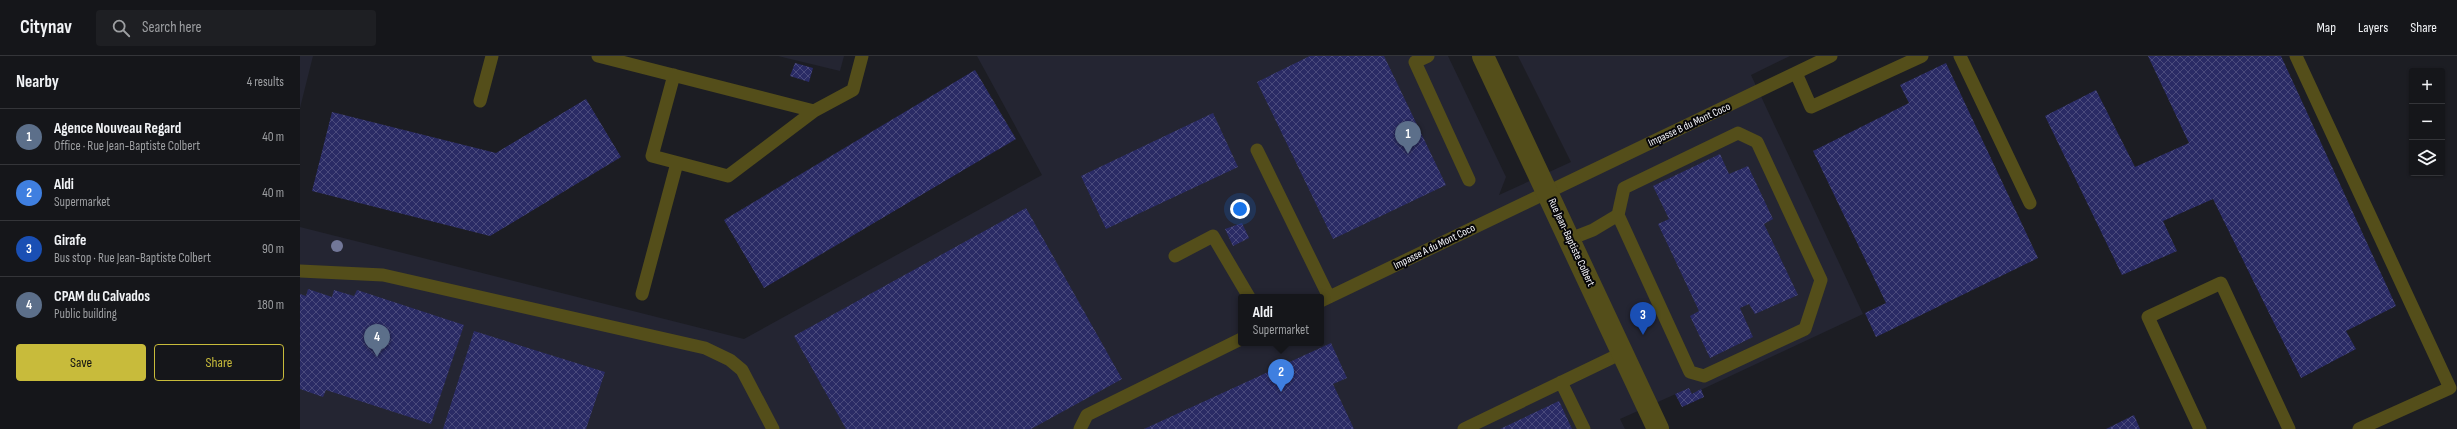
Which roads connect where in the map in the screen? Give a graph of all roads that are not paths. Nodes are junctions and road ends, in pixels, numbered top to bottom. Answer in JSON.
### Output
{"nodes":[{"id":1,"x":492,"y":56,"type":"edge"},
{"id":2,"x":598,"y":56,"type":"edge"},
{"id":3,"x":862,"y":56,"type":"edge"},
{"id":4,"x":1428,"y":56,"type":"edge"},
{"id":5,"x":1483,"y":56,"type":"edge"},
{"id":6,"x":1831,"y":56,"type":"edge"},
{"id":7,"x":1922,"y":56,"type":"edge"},
{"id":8,"x":1960,"y":56,"type":"edge"},
{"id":9,"x":2296,"y":56,"type":"edge"},
{"id":10,"x":1796,"y":73,"type":"junction"},
{"id":11,"x":674,"y":75,"type":"junction"},
{"id":12,"x":480,"y":100,"type":"dead end"},
{"id":13,"x":814,"y":111,"type":"junction"},
{"id":14,"x":1257,"y":150,"type":"dead end"},
{"id":15,"x":677,"y":163,"type":"junction"},
{"id":16,"x":1469,"y":180,"type":"dead end"},
{"id":17,"x":1547,"y":191,"type":"junction"},
{"id":18,"x":2030,"y":203,"type":"dead end"},
{"id":19,"x":1618,"y":215,"type":"junction"},
{"id":20,"x":1570,"y":239,"type":"junction"},
{"id":21,"x":1175,"y":256,"type":"dead end"},
{"id":22,"x":300,"y":271,"type":"edge"},
{"id":23,"x":642,"y":294,"type":"dead end"},
{"id":24,"x":1247,"y":294,"type":"edge"},
{"id":25,"x":1323,"y":294,"type":"edge"},
{"id":26,"x":1325,"y":299,"type":"edge"},
{"id":27,"x":1238,"y":340,"type":"edge"},
{"id":28,"x":1624,"y":352,"type":"junction"},
{"id":29,"x":1561,"y":382,"type":"junction"},
{"id":30,"x":773,"y":429,"type":"edge"},
{"id":31,"x":1080,"y":429,"type":"edge"},
{"id":32,"x":1464,"y":429,"type":"edge"},
{"id":33,"x":1584,"y":429,"type":"edge"},
{"id":34,"x":1658,"y":429,"type":"edge"},
{"id":35,"x":2200,"y":429,"type":"edge"},
{"id":36,"x":2289,"y":429,"type":"edge"},
{"id":37,"x":2360,"y":429,"type":"edge"}],
"edges":[{"from":1,"to":12,"type":"lane"},
{"from":2,"to":11,"type":"lane"},
{"from":3,"to":13,"type":"lane"},
{"from":4,"to":16,"type":"lane"},
{"from":5,"to":17,"type":"street","name":"Rue Jean-Baptiste Colbert"},
{"from":6,"to":10,"type":"lane","name":"Impasse B du Mont Coco"},
{"from":7,"to":10,"type":"lane"},
{"from":8,"to":18,"type":"lane"},
{"from":9,"to":37,"type":"lane"},
{"from":10,"to":17,"type":"lane","name":"Impasse B du Mont Coco"},
{"from":11,"to":13,"type":"lane"},
{"from":11,"to":15,"type":"lane"},
{"from":13,"to":15,"type":"lane"},
{"from":14,"to":25,"type":"lane"},
{"from":15,"to":23,"type":"lane"},
{"from":17,"to":20,"type":"street","name":"Rue Jean-Baptiste Colbert"},
{"from":17,"to":26,"type":"lane","name":"Impasse A du Mont Coco"},
{"from":19,"to":19,"type":"lane"},
{"from":19,"to":20,"type":"lane"},
{"from":20,"to":28,"type":"street","name":"Rue Jean-Baptiste Colbert"},
{"from":21,"to":24,"type":"lane"},
{"from":22,"to":30,"type":"lane"},
{"from":27,"to":31,"type":"lane"},
{"from":28,"to":29,"type":"lane"},
{"from":28,"to":34,"type":"street","name":"Rue Jean-Baptiste Colbert"},
{"from":29,"to":32,"type":"lane"},
{"from":29,"to":33,"type":"lane"},
{"from":35,"to":36,"type":"lane"}]}
